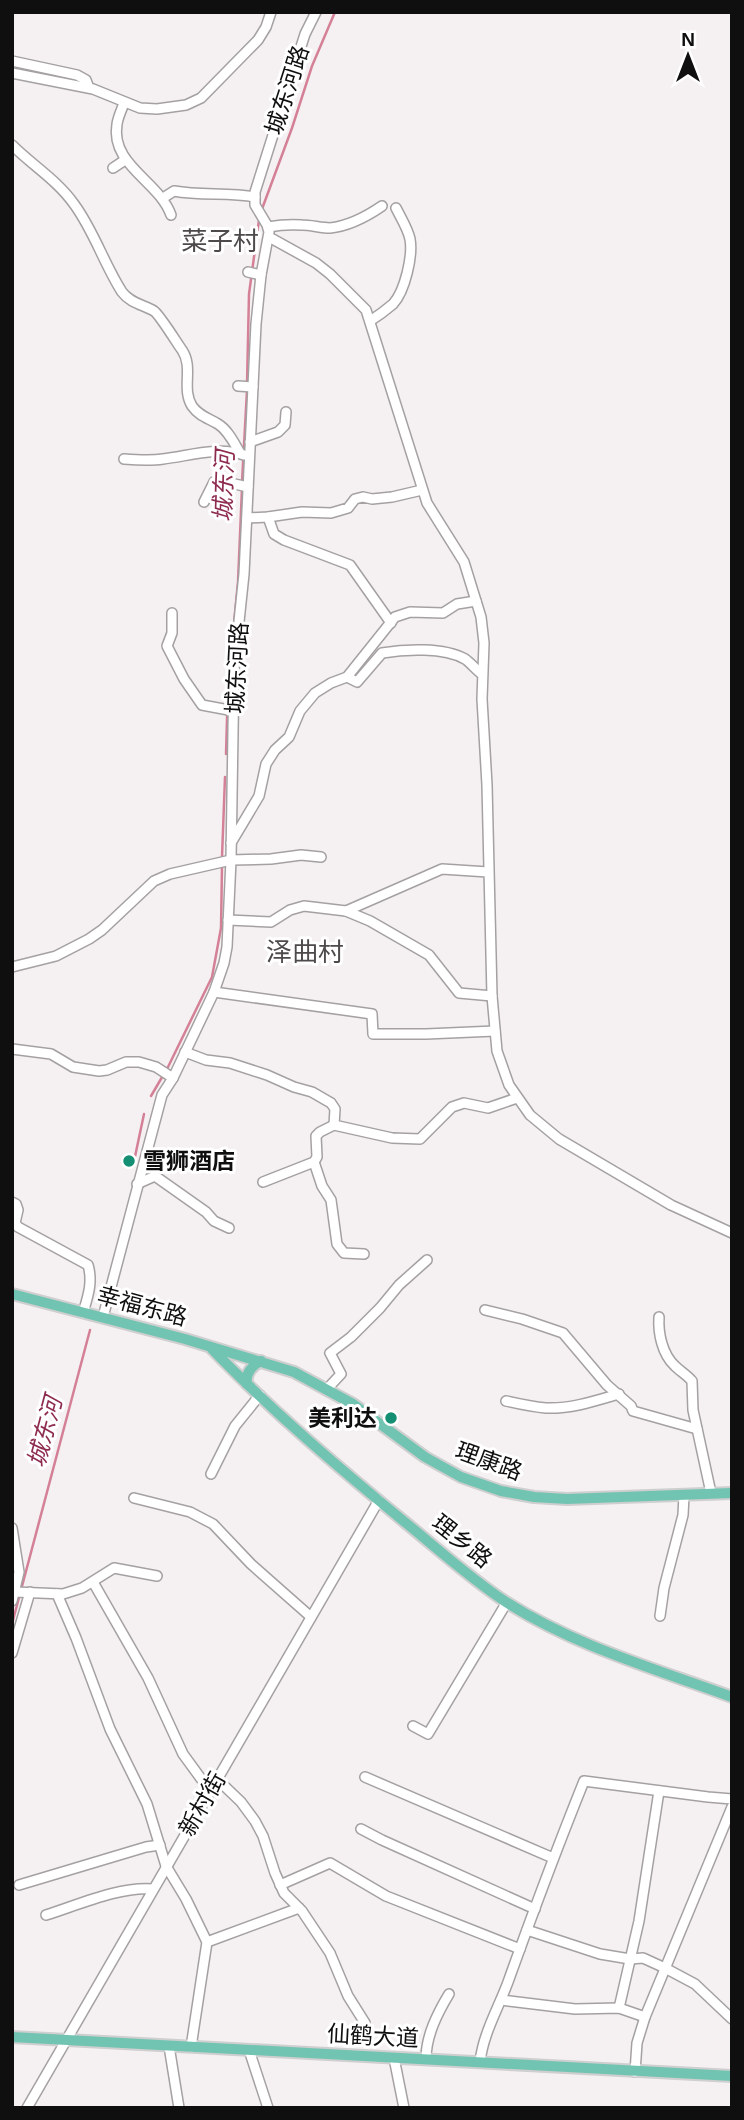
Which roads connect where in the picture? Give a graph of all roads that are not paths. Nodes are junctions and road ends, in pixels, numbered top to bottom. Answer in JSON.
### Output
{"nodes":[{"id":1,"x":271,"y":12,"type":"edge"},
{"id":2,"x":316,"y":12,"type":"edge"},
{"id":3,"x":12,"y":61,"type":"edge"},
{"id":4,"x":12,"y":73,"type":"edge"},
{"id":5,"x":89,"y":88,"type":"junction"},
{"id":6,"x":124,"y":103,"type":"junction"},
{"id":7,"x":12,"y":145,"type":"edge"},
{"id":8,"x":125,"y":160,"type":"junction"},
{"id":9,"x":113,"y":169,"type":"dead end"},
{"id":10,"x":255,"y":197,"type":"junction"},
{"id":11,"x":163,"y":198,"type":"junction"},
{"id":12,"x":382,"y":206,"type":"dead end"},
{"id":13,"x":396,"y":208,"type":"dead end"},
{"id":14,"x":171,"y":215,"type":"dead end"},
{"id":15,"x":268,"y":232,"type":"junction"},
{"id":16,"x":370,"y":321,"type":"junction"},
{"id":17,"x":238,"y":386,"type":"dead end"},
{"id":18,"x":253,"y":387,"type":"junction"},
{"id":19,"x":286,"y":412,"type":"dead end"},
{"id":20,"x":250,"y":442,"type":"junction"},
{"id":21,"x":245,"y":455,"type":"junction"},
{"id":22,"x":124,"y":459,"type":"dead end"},
{"id":23,"x":243,"y":486,"type":"junction"},
{"id":24,"x":422,"y":490,"type":"junction"},
{"id":25,"x":204,"y":502,"type":"dead end"},
{"id":26,"x":268,"y":517,"type":"junction"},
{"id":27,"x":247,"y":518,"type":"junction"},
{"id":28,"x":476,"y":601,"type":"junction"},
{"id":29,"x":172,"y":613,"type":"dead end"},
{"id":30,"x":391,"y":623,"type":"junction"},
{"id":31,"x":482,"y":674,"type":"junction"},
{"id":32,"x":347,"y":677,"type":"junction"},
{"id":33,"x":233,"y":711,"type":"junction"},
{"id":34,"x":231,"y":843,"type":"junction"},
{"id":35,"x":321,"y":857,"type":"dead end"},
{"id":36,"x":228,"y":861,"type":"junction"},
{"id":37,"x":488,"y":872,"type":"junction"},
{"id":38,"x":346,"y":911,"type":"junction"},
{"id":39,"x":228,"y":920,"type":"junction"},
{"id":40,"x":12,"y":967,"type":"edge"},
{"id":41,"x":214,"y":992,"type":"junction"},
{"id":42,"x":492,"y":996,"type":"junction"},
{"id":43,"x":495,"y":1031,"type":"junction"},
{"id":44,"x":12,"y":1049,"type":"edge"},
{"id":45,"x":185,"y":1052,"type":"junction"},
{"id":46,"x":168,"y":1075,"type":"junction"},
{"id":47,"x":517,"y":1098,"type":"junction"},
{"id":48,"x":334,"y":1125,"type":"junction"},
{"id":49,"x":314,"y":1162,"type":"junction"},
{"id":50,"x":264,"y":1182,"type":"dead end"},
{"id":51,"x":137,"y":1184,"type":"junction"},
{"id":52,"x":12,"y":1202,"type":"edge"},
{"id":53,"x":229,"y":1228,"type":"dead end"},
{"id":54,"x":732,"y":1233,"type":"edge"},
{"id":55,"x":365,"y":1254,"type":"dead end"},
{"id":56,"x":428,"y":1259,"type":"dead end"},
{"id":57,"x":12,"y":1294,"type":"edge"},
{"id":58,"x":485,"y":1310,"type":"dead end"},
{"id":59,"x":83,"y":1312,"type":"junction"},
{"id":60,"x":103,"y":1317,"type":"junction"},
{"id":61,"x":659,"y":1317,"type":"dead end"},
{"id":62,"x":210,"y":1346,"type":"junction"},
{"id":63,"x":261,"y":1360,"type":"junction"},
{"id":64,"x":247,"y":1384,"type":"junction"},
{"id":65,"x":327,"y":1389,"type":"junction"},
{"id":66,"x":619,"y":1394,"type":"junction"},
{"id":67,"x":260,"y":1395,"type":"junction"},
{"id":68,"x":506,"y":1401,"type":"dead end"},
{"id":69,"x":697,"y":1429,"type":"junction"},
{"id":70,"x":211,"y":1474,"type":"dead end"},
{"id":71,"x":711,"y":1493,"type":"junction"},
{"id":72,"x":732,"y":1493,"type":"edge"},
{"id":73,"x":684,"y":1494,"type":"junction"},
{"id":74,"x":134,"y":1498,"type":"dead end"},
{"id":75,"x":379,"y":1500,"type":"junction"},
{"id":76,"x":12,"y":1528,"type":"edge"},
{"id":77,"x":157,"y":1576,"type":"dead end"},
{"id":78,"x":93,"y":1582,"type":"junction"},
{"id":79,"x":19,"y":1594,"type":"edge"},
{"id":80,"x":57,"y":1594,"type":"junction"},
{"id":81,"x":507,"y":1602,"type":"junction"},
{"id":82,"x":660,"y":1616,"type":"dead end"},
{"id":83,"x":311,"y":1617,"type":"junction"},
{"id":84,"x":12,"y":1653,"type":"edge"},
{"id":85,"x":732,"y":1697,"type":"edge"},
{"id":86,"x":413,"y":1726,"type":"dead end"},
{"id":87,"x":365,"y":1777,"type":"dead end"},
{"id":88,"x":217,"y":1779,"type":"junction"},
{"id":89,"x":210,"y":1791,"type":"junction"},
{"id":90,"x":659,"y":1791,"type":"junction"},
{"id":91,"x":732,"y":1798,"type":"edge"},
{"id":92,"x":732,"y":1807,"type":"edge"},
{"id":93,"x":361,"y":1829,"type":"dead end"},
{"id":94,"x":160,"y":1844,"type":"junction"},
{"id":95,"x":553,"y":1858,"type":"junction"},
{"id":96,"x":166,"y":1866,"type":"junction"},
{"id":97,"x":19,"y":1885,"type":"dead end"},
{"id":98,"x":280,"y":1885,"type":"junction"},
{"id":99,"x":153,"y":1889,"type":"junction"},
{"id":100,"x":299,"y":1908,"type":"junction"},
{"id":101,"x":534,"y":1909,"type":"junction"},
{"id":102,"x":46,"y":1915,"type":"dead end"},
{"id":103,"x":527,"y":1930,"type":"junction"},
{"id":104,"x":207,"y":1942,"type":"junction"},
{"id":105,"x":520,"y":1949,"type":"junction"},
{"id":106,"x":630,"y":1959,"type":"junction"},
{"id":107,"x":665,"y":1968,"type":"junction"},
{"id":108,"x":449,"y":1994,"type":"dead end"},
{"id":109,"x":501,"y":2000,"type":"junction"},
{"id":110,"x":619,"y":2008,"type":"junction"},
{"id":111,"x":645,"y":2017,"type":"junction"},
{"id":112,"x":732,"y":2019,"type":"edge"},
{"id":113,"x":365,"y":2023,"type":"dead end"},
{"id":114,"x":12,"y":2037,"type":"edge"},
{"id":115,"x":65,"y":2040,"type":"junction"},
{"id":116,"x":169,"y":2046,"type":"junction"},
{"id":117,"x":191,"y":2047,"type":"junction"},
{"id":118,"x":249,"y":2050,"type":"junction"},
{"id":119,"x":394,"y":2058,"type":"junction"},
{"id":120,"x":426,"y":2059,"type":"junction"},
{"id":121,"x":480,"y":2063,"type":"junction"},
{"id":122,"x":635,"y":2071,"type":"junction"},
{"id":123,"x":732,"y":2076,"type":"edge"},
{"id":124,"x":27,"y":2108,"type":"edge"},
{"id":125,"x":179,"y":2108,"type":"edge"},
{"id":126,"x":268,"y":2108,"type":"edge"},
{"id":127,"x":404,"y":2108,"type":"edge"}],
"edges":[{"from":1,"to":6,"type":"street","name":"城东河路"},
{"from":2,"to":10,"type":"street","name":"城东河路"},
{"from":3,"to":5,"type":"street"},
{"from":4,"to":5,"type":"street","name":"城东河路"},
{"from":5,"to":6,"type":"street","name":"城东河路"},
{"from":6,"to":8,"type":"street"},
{"from":7,"to":21,"type":"street"},
{"from":8,"to":9,"type":"street"},
{"from":8,"to":11,"type":"street"},
{"from":10,"to":11,"type":"street"},
{"from":10,"to":15,"type":"street"},
{"from":11,"to":14,"type":"street"},
{"from":12,"to":15,"type":"street"},
{"from":13,"to":16,"type":"street"},
{"from":15,"to":16,"type":"street"},
{"from":15,"to":18,"type":"street","name":"城东河路"},
{"from":16,"to":24,"type":"street"},
{"from":17,"to":18,"type":"street"},
{"from":18,"to":20,"type":"street","name":"城东河路"},
{"from":19,"to":20,"type":"street"},
{"from":20,"to":21,"type":"street","name":"城东河路"},
{"from":21,"to":22,"type":"street"},
{"from":21,"to":23,"type":"street","name":"城东河路"},
{"from":23,"to":25,"type":"street"},
{"from":23,"to":27,"type":"street","name":"城东河路"},
{"from":24,"to":26,"type":"street"},
{"from":24,"to":28,"type":"street"},
{"from":26,"to":27,"type":"street"},
{"from":26,"to":30,"type":"street"},
{"from":27,"to":33,"type":"street","name":"城东河路"},
{"from":28,"to":30,"type":"street"},
{"from":28,"to":31,"type":"street"},
{"from":29,"to":33,"type":"street"},
{"from":30,"to":32,"type":"street"},
{"from":31,"to":32,"type":"street"},
{"from":31,"to":37,"type":"street"},
{"from":32,"to":34,"type":"street"},
{"from":33,"to":34,"type":"street","name":"城东河路"},
{"from":34,"to":36,"type":"street","name":"城东河路"},
{"from":35,"to":36,"type":"street"},
{"from":36,"to":39,"type":"street","name":"城东河路"},
{"from":36,"to":40,"type":"street"},
{"from":37,"to":38,"type":"street"},
{"from":37,"to":42,"type":"street"},
{"from":38,"to":39,"type":"street"},
{"from":38,"to":42,"type":"street"},
{"from":39,"to":41,"type":"street","name":"城东河路"},
{"from":41,"to":43,"type":"street"},
{"from":41,"to":45,"type":"street","name":"城东河路"},
{"from":42,"to":43,"type":"street"},
{"from":43,"to":47,"type":"street"},
{"from":44,"to":46,"type":"street"},
{"from":45,"to":46,"type":"street","name":"城东河路"},
{"from":45,"to":48,"type":"street"},
{"from":46,"to":51,"type":"street","name":"城东河路"},
{"from":47,"to":48,"type":"street"},
{"from":47,"to":54,"type":"street"},
{"from":48,"to":49,"type":"street"},
{"from":49,"to":50,"type":"street"},
{"from":49,"to":55,"type":"street"},
{"from":51,"to":53,"type":"street"},
{"from":51,"to":60,"type":"street","name":"城东河路"},
{"from":52,"to":59,"type":"street"},
{"from":56,"to":65,"type":"street"},
{"from":57,"to":59,"type":"main road","name":"幸福东路"},
{"from":58,"to":66,"type":"street"},
{"from":59,"to":60,"type":"main road","name":"幸福东路"},
{"from":60,"to":62,"type":"main road","name":"幸福东路"},
{"from":61,"to":69,"type":"street"},
{"from":62,"to":63,"type":"main road","name":"幸福东路"},
{"from":62,"to":64,"type":"main road","name":"理乡路"},
{"from":63,"to":64,"type":"main road"},
{"from":63,"to":65,"type":"main road","name":"理康路"},
{"from":64,"to":67,"type":"main road","name":"理乡路"},
{"from":65,"to":73,"type":"main road","name":"理康路"},
{"from":66,"to":68,"type":"street"},
{"from":66,"to":69,"type":"street"},
{"from":67,"to":70,"type":"street"},
{"from":67,"to":75,"type":"main road","name":"理乡路"},
{"from":69,"to":71,"type":"street"},
{"from":71,"to":72,"type":"main road","name":"理康路"},
{"from":71,"to":73,"type":"main road","name":"理康路"},
{"from":73,"to":82,"type":"street"},
{"from":74,"to":83,"type":"street"},
{"from":75,"to":81,"type":"main road","name":"理乡路"},
{"from":75,"to":83,"type":"street","name":"新村街"},
{"from":76,"to":79,"type":"street"},
{"from":77,"to":78,"type":"street"},
{"from":78,"to":80,"type":"street"},
{"from":78,"to":89,"type":"street"},
{"from":79,"to":80,"type":"street"},
{"from":79,"to":84,"type":"street"},
{"from":80,"to":94,"type":"street"},
{"from":81,"to":85,"type":"main road","name":"理乡路"},
{"from":81,"to":86,"type":"street"},
{"from":83,"to":88,"type":"street","name":"新村街"},
{"from":87,"to":95,"type":"street"},
{"from":88,"to":89,"type":"street","name":"新村街"},
{"from":88,"to":98,"type":"street"},
{"from":89,"to":96,"type":"street","name":"新村街"},
{"from":90,"to":91,"type":"street"},
{"from":90,"to":95,"type":"street"},
{"from":90,"to":106,"type":"street"},
{"from":92,"to":107,"type":"street"},
{"from":93,"to":101,"type":"street"},
{"from":94,"to":96,"type":"street"},
{"from":94,"to":97,"type":"street"},
{"from":95,"to":101,"type":"street"},
{"from":96,"to":99,"type":"street","name":"新村街"},
{"from":96,"to":104,"type":"street"},
{"from":98,"to":100,"type":"street"},
{"from":98,"to":105,"type":"street"},
{"from":99,"to":102,"type":"street"},
{"from":99,"to":115,"type":"street","name":"新村街"},
{"from":100,"to":104,"type":"street"},
{"from":100,"to":113,"type":"street"},
{"from":101,"to":103,"type":"street"},
{"from":103,"to":105,"type":"street"},
{"from":103,"to":106,"type":"street"},
{"from":104,"to":117,"type":"street"},
{"from":105,"to":109,"type":"street"},
{"from":106,"to":107,"type":"street"},
{"from":106,"to":110,"type":"street"},
{"from":107,"to":111,"type":"street"},
{"from":107,"to":112,"type":"street"},
{"from":108,"to":120,"type":"street"},
{"from":109,"to":110,"type":"street"},
{"from":109,"to":121,"type":"street"},
{"from":110,"to":111,"type":"street"},
{"from":111,"to":122,"type":"street"},
{"from":114,"to":115,"type":"main road","name":"仙鹤大道"},
{"from":115,"to":116,"type":"main road","name":"仙鹤大道"},
{"from":115,"to":124,"type":"street","name":"新村街"},
{"from":116,"to":117,"type":"main road","name":"仙鹤大道"},
{"from":116,"to":125,"type":"street"},
{"from":117,"to":118,"type":"main road","name":"仙鹤大道"},
{"from":118,"to":119,"type":"main road","name":"仙鹤大道"},
{"from":118,"to":126,"type":"street"},
{"from":119,"to":120,"type":"main road","name":"仙鹤大道"},
{"from":119,"to":127,"type":"street"},
{"from":120,"to":121,"type":"main road","name":"仙鹤大道"},
{"from":121,"to":122,"type":"main road","name":"仙鹤大道"},
{"from":122,"to":123,"type":"main road","name":"仙鹤大道"}]}
